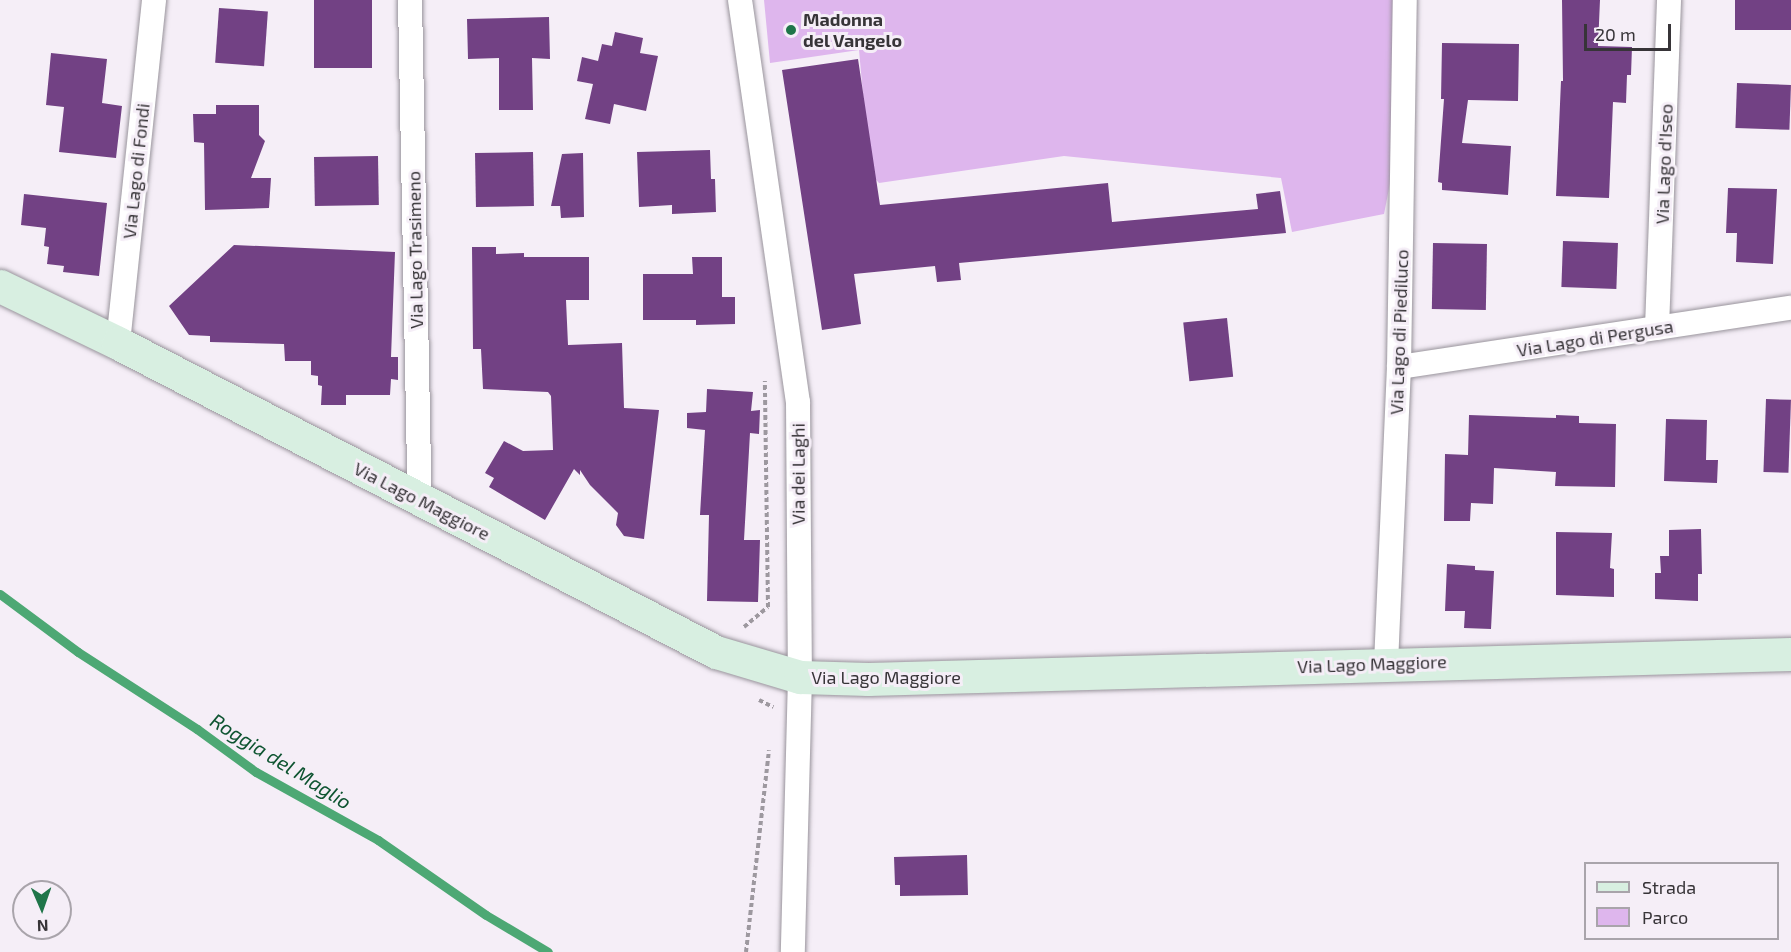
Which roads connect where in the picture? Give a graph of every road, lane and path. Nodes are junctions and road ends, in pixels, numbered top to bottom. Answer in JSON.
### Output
{"nodes":[{"id":1,"x":154,"y":0,"type":"edge"},
{"id":2,"x":410,"y":0,"type":"edge"},
{"id":3,"x":740,"y":0,"type":"edge"},
{"id":4,"x":1405,"y":0,"type":"edge"},
{"id":5,"x":1669,"y":0,"type":"edge"},
{"id":6,"x":0,"y":286,"type":"edge"},
{"id":7,"x":1791,"y":308,"type":"edge"},
{"id":8,"x":1657,"y":328,"type":"junction"},
{"id":9,"x":118,"y":343,"type":"junction"},
{"id":10,"x":1399,"y":368,"type":"junction"},
{"id":11,"x":765,"y":379,"type":"dead end"},
{"id":12,"x":420,"y":499,"type":"junction"},
{"id":13,"x":716,"y":652,"type":"junction"},
{"id":14,"x":1791,"y":654,"type":"edge"},
{"id":15,"x":1386,"y":664,"type":"junction"},
{"id":16,"x":800,"y":677,"type":"junction"},
{"id":17,"x":754,"y":697,"type":"dead end"},
{"id":18,"x":773,"y":716,"type":"dead end"},
{"id":19,"x":770,"y":744,"type":"dead end"},
{"id":20,"x":746,"y":952,"type":"edge"},
{"id":21,"x":793,"y":952,"type":"edge"}],
"edges":[{"from":1,"to":9,"type":"street","name":"Via Lago di Fondi"},
{"from":2,"to":12,"type":"street","name":"Via Lago Trasimeno"},
{"from":3,"to":16,"type":"street","name":"Via dei Laghi"},
{"from":4,"to":10,"type":"street","name":"Via Lago di Piediluco"},
{"from":5,"to":8,"type":"street","name":"Via Lago d'Iseo"},
{"from":6,"to":9,"type":"street","name":"Via Lago Maggiore"},
{"from":7,"to":8,"type":"street","name":"Via Lago di Pergusa"},
{"from":8,"to":10,"type":"street","name":"Via Lago di Pergusa"},
{"from":9,"to":12,"type":"street","name":"Via Lago Maggiore"},
{"from":10,"to":15,"type":"street","name":"Via Lago di Piediluco"},
{"from":11,"to":13,"type":"path"},
{"from":12,"to":13,"type":"street","name":"Via Lago Maggiore"},
{"from":13,"to":16,"type":"street","name":"Via Lago Maggiore"},
{"from":14,"to":15,"type":"street","name":"Via Lago Maggiore"},
{"from":15,"to":16,"type":"street","name":"Via Lago Maggiore"},
{"from":16,"to":21,"type":"street","name":"Via dei Laghi"},
{"from":17,"to":18,"type":"path"},
{"from":19,"to":20,"type":"path"}]}
